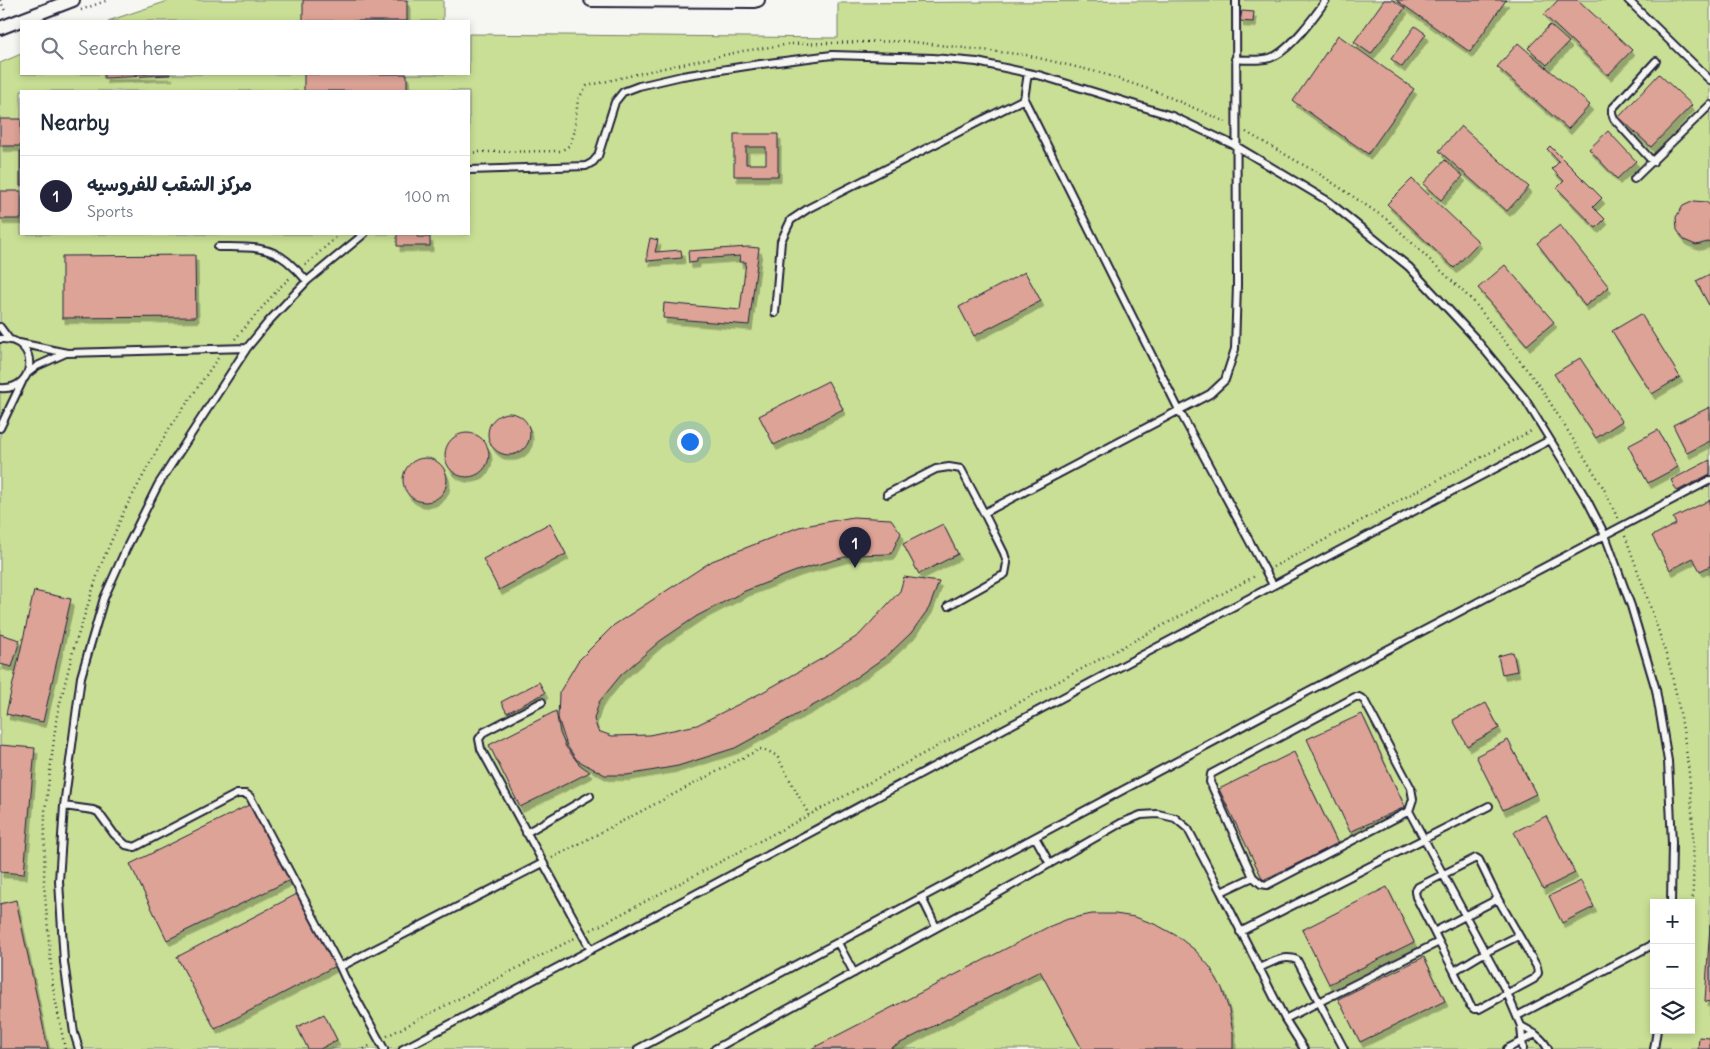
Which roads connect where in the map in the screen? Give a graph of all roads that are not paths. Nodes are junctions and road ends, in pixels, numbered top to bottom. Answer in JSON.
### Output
{"nodes":[{"id":1,"x":73,"y":0,"type":"edge"},
{"id":2,"x":591,"y":0,"type":"edge"},
{"id":3,"x":616,"y":0,"type":"edge"},
{"id":4,"x":758,"y":0,"type":"edge"},
{"id":5,"x":1236,"y":0,"type":"edge"},
{"id":6,"x":1326,"y":0,"type":"edge"},
{"id":7,"x":1628,"y":0,"type":"edge"},
{"id":8,"x":685,"y":1,"type":"edge"},
{"id":9,"x":20,"y":20,"type":"edge"},
{"id":10,"x":21,"y":20,"type":"edge"},
{"id":11,"x":0,"y":28,"type":"edge"},
{"id":12,"x":1235,"y":59,"type":"junction"},
{"id":13,"x":1656,"y":61,"type":"dead end"},
{"id":14,"x":1028,"y":73,"type":"junction"},
{"id":15,"x":1710,"y":80,"type":"edge"},
{"id":16,"x":1024,"y":99,"type":"junction"},
{"id":17,"x":1710,"y":105,"type":"edge"},
{"id":18,"x":1236,"y":146,"type":"junction"},
{"id":19,"x":1653,"y":162,"type":"junction"},
{"id":20,"x":470,"y":170,"type":"edge"},
{"id":21,"x":1634,"y":179,"type":"dead end"},
{"id":22,"x":363,"y":235,"type":"edge"},
{"id":23,"x":218,"y":247,"type":"dead end"},
{"id":24,"x":307,"y":281,"type":"junction"},
{"id":25,"x":775,"y":314,"type":"dead end"},
{"id":26,"x":0,"y":327,"type":"edge"},
{"id":27,"x":0,"y":339,"type":"edge"},
{"id":28,"x":10,"y":339,"type":"junction"},
{"id":29,"x":19,"y":343,"type":"junction"},
{"id":30,"x":247,"y":348,"type":"junction"},
{"id":31,"x":67,"y":353,"type":"junction"},
{"id":32,"x":28,"y":373,"type":"junction"},
{"id":33,"x":24,"y":380,"type":"junction"},
{"id":34,"x":0,"y":388,"type":"edge"},
{"id":35,"x":1179,"y":410,"type":"junction"},
{"id":36,"x":0,"y":428,"type":"edge"},
{"id":37,"x":1550,"y":440,"type":"junction"},
{"id":38,"x":1710,"y":480,"type":"edge"},
{"id":39,"x":887,"y":494,"type":"dead end"},
{"id":40,"x":984,"y":512,"type":"junction"},
{"id":41,"x":1605,"y":535,"type":"junction"},
{"id":42,"x":1273,"y":585,"type":"junction"},
{"id":43,"x":948,"y":606,"type":"dead end"},
{"id":44,"x":542,"y":702,"type":"dead end"},
{"id":45,"x":590,"y":796,"type":"dead end"},
{"id":46,"x":64,"y":806,"type":"junction"},
{"id":47,"x":1489,"y":806,"type":"dead end"},
{"id":48,"x":1409,"y":812,"type":"junction"},
{"id":49,"x":526,"y":833,"type":"junction"},
{"id":50,"x":1035,"y":837,"type":"junction"},
{"id":51,"x":1424,"y":839,"type":"junction"},
{"id":52,"x":543,"y":863,"type":"junction"},
{"id":53,"x":1050,"y":864,"type":"junction"},
{"id":54,"x":1442,"y":874,"type":"junction"},
{"id":55,"x":1253,"y":877,"type":"junction"},
{"id":56,"x":1221,"y":892,"type":"junction"},
{"id":57,"x":922,"y":898,"type":"junction"},
{"id":58,"x":1498,"y":899,"type":"junction"},
{"id":59,"x":1671,"y":899,"type":"edge"},
{"id":60,"x":1465,"y":917,"type":"junction"},
{"id":61,"x":936,"y":927,"type":"junction"},
{"id":62,"x":1240,"y":932,"type":"junction"},
{"id":63,"x":1434,"y":932,"type":"junction"},
{"id":64,"x":1518,"y":936,"type":"junction"},
{"id":65,"x":1439,"y":942,"type":"junction"},
{"id":66,"x":838,"y":943,"type":"junction"},
{"id":67,"x":1650,"y":946,"type":"edge"},
{"id":68,"x":590,"y":950,"type":"junction"},
{"id":69,"x":1484,"y":953,"type":"junction"},
{"id":70,"x":340,"y":966,"type":"junction"},
{"id":71,"x":1259,"y":968,"type":"junction"},
{"id":72,"x":1454,"y":971,"type":"junction"},
{"id":73,"x":854,"y":973,"type":"junction"},
{"id":74,"x":1507,"y":993,"type":"junction"},
{"id":75,"x":1319,"y":1002,"type":"junction"},
{"id":76,"x":1517,"y":1016,"type":"junction"},
{"id":77,"x":1285,"y":1019,"type":"junction"},
{"id":78,"x":1521,"y":1026,"type":"junction"},
{"id":79,"x":1536,"y":1034,"type":"junction"},
{"id":80,"x":1656,"y":1034,"type":"edge"},
{"id":81,"x":1523,"y":1045,"type":"edge"},
{"id":82,"x":79,"y":1049,"type":"edge"},
{"id":83,"x":384,"y":1049,"type":"edge"},
{"id":84,"x":403,"y":1049,"type":"edge"},
{"id":85,"x":638,"y":1049,"type":"edge"},
{"id":86,"x":714,"y":1049,"type":"edge"},
{"id":87,"x":1304,"y":1049,"type":"edge"},
{"id":88,"x":1344,"y":1049,"type":"edge"},
{"id":89,"x":1507,"y":1049,"type":"edge"},
{"id":90,"x":1548,"y":1049,"type":"edge"},
{"id":91,"x":1654,"y":1049,"type":"edge"}],
"edges":[{"from":1,"to":10,"type":"street"},
{"from":2,"to":3,"type":"street"},
{"from":3,"to":8,"type":"street"},
{"from":4,"to":8,"type":"street"},
{"from":5,"to":12,"type":"lane"},
{"from":6,"to":12,"type":"lane"},
{"from":7,"to":15,"type":"lane"},
{"from":9,"to":11,"type":"street"},
{"from":12,"to":18,"type":"lane"},
{"from":13,"to":19,"type":"lane"},
{"from":14,"to":16,"type":"lane"},
{"from":14,"to":18,"type":"lane"},
{"from":14,"to":20,"type":"lane"},
{"from":16,"to":25,"type":"lane"},
{"from":16,"to":35,"type":"lane"},
{"from":17,"to":19,"type":"lane"},
{"from":18,"to":35,"type":"lane"},
{"from":18,"to":37,"type":"lane"},
{"from":19,"to":21,"type":"lane"},
{"from":22,"to":24,"type":"lane"},
{"from":23,"to":24,"type":"lane"},
{"from":24,"to":30,"type":"lane"},
{"from":26,"to":28,"type":"lane"},
{"from":27,"to":28,"type":"lane"},
{"from":28,"to":29,"type":"lane"},
{"from":29,"to":31,"type":"lane"},
{"from":29,"to":32,"type":"lane"},
{"from":30,"to":31,"type":"lane"},
{"from":30,"to":46,"type":"lane"},
{"from":31,"to":32,"type":"lane"},
{"from":32,"to":33,"type":"lane"},
{"from":33,"to":34,"type":"lane"},
{"from":33,"to":36,"type":"lane"},
{"from":35,"to":40,"type":"lane"},
{"from":35,"to":42,"type":"lane"},
{"from":37,"to":41,"type":"lane"},
{"from":37,"to":42,"type":"lane"},
{"from":38,"to":41,"type":"lane"},
{"from":39,"to":40,"type":"lane"},
{"from":40,"to":43,"type":"lane"},
{"from":41,"to":50,"type":"lane"},
{"from":41,"to":59,"type":"lane"},
{"from":42,"to":68,"type":"lane"},
{"from":44,"to":49,"type":"lane"},
{"from":45,"to":49,"type":"lane"},
{"from":46,"to":70,"type":"lane"},
{"from":46,"to":82,"type":"lane"},
{"from":47,"to":51,"type":"lane"},
{"from":48,"to":51,"type":"lane"},
{"from":48,"to":55,"type":"lane"},
{"from":48,"to":55,"type":"lane"},
{"from":49,"to":52,"type":"lane"},
{"from":50,"to":53,"type":"lane"},
{"from":50,"to":57,"type":"lane"},
{"from":51,"to":54,"type":"lane"},
{"from":51,"to":62,"type":"lane"},
{"from":52,"to":68,"type":"lane"},
{"from":52,"to":70,"type":"lane"},
{"from":53,"to":56,"type":"lane"},
{"from":53,"to":61,"type":"lane"},
{"from":54,"to":58,"type":"lane"},
{"from":54,"to":60,"type":"lane"},
{"from":54,"to":63,"type":"lane"},
{"from":55,"to":56,"type":"lane"},
{"from":56,"to":62,"type":"lane"},
{"from":57,"to":61,"type":"lane"},
{"from":57,"to":66,"type":"lane"},
{"from":58,"to":60,"type":"lane"},
{"from":58,"to":64,"type":"lane"},
{"from":60,"to":63,"type":"lane"},
{"from":60,"to":69,"type":"lane"},
{"from":61,"to":73,"type":"lane"},
{"from":62,"to":71,"type":"lane"},
{"from":63,"to":65,"type":"lane"},
{"from":64,"to":69,"type":"lane"},
{"from":64,"to":74,"type":"lane"},
{"from":65,"to":72,"type":"lane"},
{"from":65,"to":75,"type":"lane"},
{"from":66,"to":73,"type":"lane"},
{"from":66,"to":85,"type":"lane"},
{"from":67,"to":76,"type":"lane"},
{"from":68,"to":84,"type":"lane"},
{"from":69,"to":72,"type":"lane"},
{"from":69,"to":74,"type":"lane"},
{"from":70,"to":83,"type":"lane"},
{"from":71,"to":75,"type":"lane"},
{"from":71,"to":77,"type":"lane"},
{"from":72,"to":74,"type":"lane"},
{"from":73,"to":86,"type":"lane"},
{"from":74,"to":76,"type":"lane"},
{"from":75,"to":77,"type":"lane"},
{"from":75,"to":88,"type":"lane"},
{"from":76,"to":78,"type":"lane"},
{"from":77,"to":87,"type":"lane"},
{"from":78,"to":79,"type":"lane"},
{"from":78,"to":81,"type":"lane"},
{"from":79,"to":81,"type":"lane"},
{"from":79,"to":90,"type":"lane"},
{"from":80,"to":91,"type":"lane"},
{"from":81,"to":89,"type":"lane"}]}
